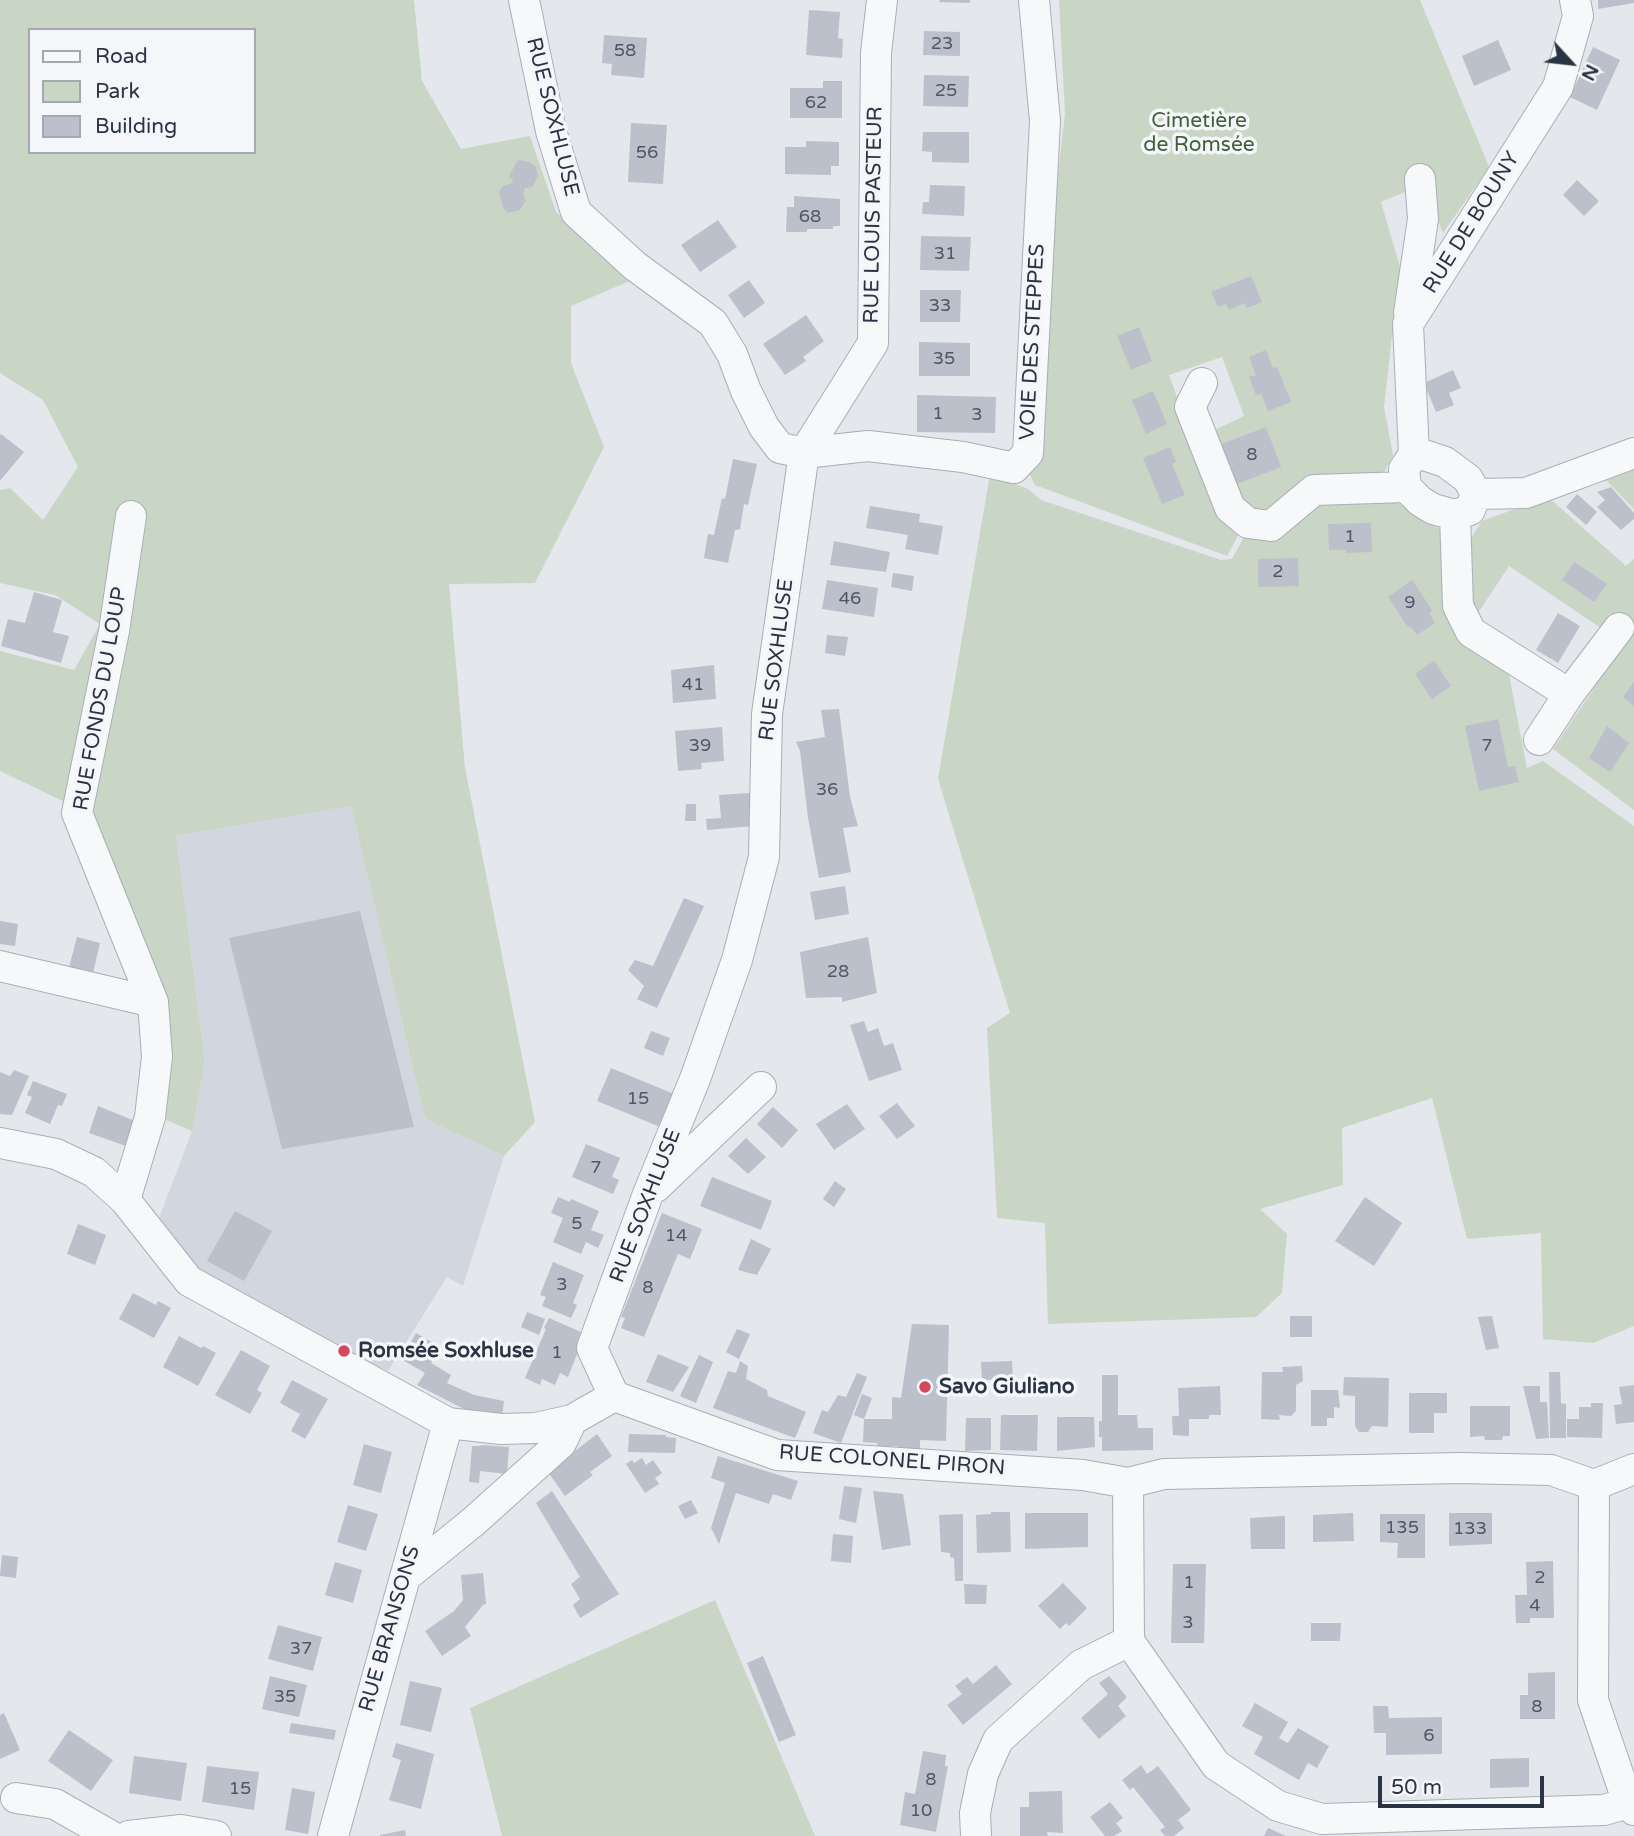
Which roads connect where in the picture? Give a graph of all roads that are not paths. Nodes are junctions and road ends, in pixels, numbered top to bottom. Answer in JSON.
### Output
{"nodes":[{"id":1,"x":524,"y":0,"type":"edge"},
{"id":2,"x":882,"y":0,"type":"edge"},
{"id":3,"x":1034,"y":0,"type":"edge"},
{"id":4,"x":1575,"y":0,"type":"edge"},
{"id":5,"x":1420,"y":179,"type":"dead end"},
{"id":6,"x":1408,"y":324,"type":"junction"},
{"id":7,"x":1202,"y":383,"type":"dead end"},
{"id":8,"x":804,"y":453,"type":"junction"},
{"id":9,"x":1634,"y":453,"type":"edge"},
{"id":10,"x":1414,"y":454,"type":"junction"},
{"id":11,"x":1406,"y":486,"type":"junction"},
{"id":12,"x":1465,"y":504,"type":"junction"},
{"id":13,"x":131,"y":516,"type":"dead end"},
{"id":14,"x":1619,"y":628,"type":"dead end"},
{"id":15,"x":1569,"y":694,"type":"junction"},
{"id":16,"x":1539,"y":740,"type":"dead end"},
{"id":17,"x":0,"y":966,"type":"edge"},
{"id":18,"x":153,"y":1002,"type":"junction"},
{"id":19,"x":761,"y":1087,"type":"dead end"},
{"id":20,"x":0,"y":1143,"type":"edge"},
{"id":21,"x":648,"y":1194,"type":"junction"},
{"id":22,"x":125,"y":1199,"type":"junction"},
{"id":23,"x":614,"y":1396,"type":"junction"},
{"id":24,"x":572,"y":1420,"type":"junction"},
{"id":25,"x":448,"y":1423,"type":"junction"},
{"id":26,"x":1634,"y":1469,"type":"edge"},
{"id":27,"x":1128,"y":1483,"type":"junction"},
{"id":28,"x":1594,"y":1485,"type":"junction"},
{"id":29,"x":405,"y":1577,"type":"junction"},
{"id":30,"x":1129,"y":1640,"type":"junction"},
{"id":31,"x":16,"y":1798,"type":"dead end"},
{"id":32,"x":1631,"y":1807,"type":"edge"},
{"id":33,"x":111,"y":1836,"type":"edge"},
{"id":34,"x":129,"y":1836,"type":"edge"},
{"id":35,"x":216,"y":1836,"type":"edge"},
{"id":36,"x":333,"y":1836,"type":"edge"},
{"id":37,"x":976,"y":1836,"type":"edge"}],
"edges":[{"from":1,"to":8,"type":"street","name":"RUE SOXHLUSE"},
{"from":2,"to":8,"type":"street","name":"RUE LOUIS PASTEUR"},
{"from":3,"to":8,"type":"street","name":"VOIE DES STEPPES"},
{"from":4,"to":6,"type":"street","name":"RUE DE BOUNY"},
{"from":5,"to":6,"type":"street"},
{"from":6,"to":10,"type":"street"},
{"from":7,"to":11,"type":"street"},
{"from":8,"to":21,"type":"street","name":"RUE SOXHLUSE"},
{"from":9,"to":12,"type":"street"},
{"from":10,"to":11,"type":"street"},
{"from":10,"to":12,"type":"street"},
{"from":11,"to":12,"type":"street"},
{"from":12,"to":15,"type":"street"},
{"from":13,"to":18,"type":"street","name":"RUE FONDS DU LOUP"},
{"from":14,"to":15,"type":"street"},
{"from":15,"to":16,"type":"street"},
{"from":17,"to":18,"type":"street"},
{"from":18,"to":22,"type":"street","name":"RUE FONDS DU LOUP"},
{"from":19,"to":21,"type":"street"},
{"from":20,"to":22,"type":"street"},
{"from":21,"to":23,"type":"street","name":"RUE SOXHLUSE"},
{"from":22,"to":25,"type":"street"},
{"from":23,"to":24,"type":"street"},
{"from":23,"to":27,"type":"street","name":"RUE COLONEL PIRON"},
{"from":24,"to":25,"type":"street"},
{"from":24,"to":29,"type":"street"},
{"from":25,"to":29,"type":"street","name":"RUE BRANSONS"},
{"from":26,"to":28,"type":"street"},
{"from":27,"to":28,"type":"street","name":"RUE COLONEL PIRON"},
{"from":27,"to":30,"type":"street"},
{"from":28,"to":32,"type":"street"},
{"from":29,"to":36,"type":"street","name":"RUE BRANSONS"},
{"from":30,"to":32,"type":"street"},
{"from":30,"to":37,"type":"street"},
{"from":31,"to":33,"type":"street"},
{"from":34,"to":35,"type":"street"}]}
